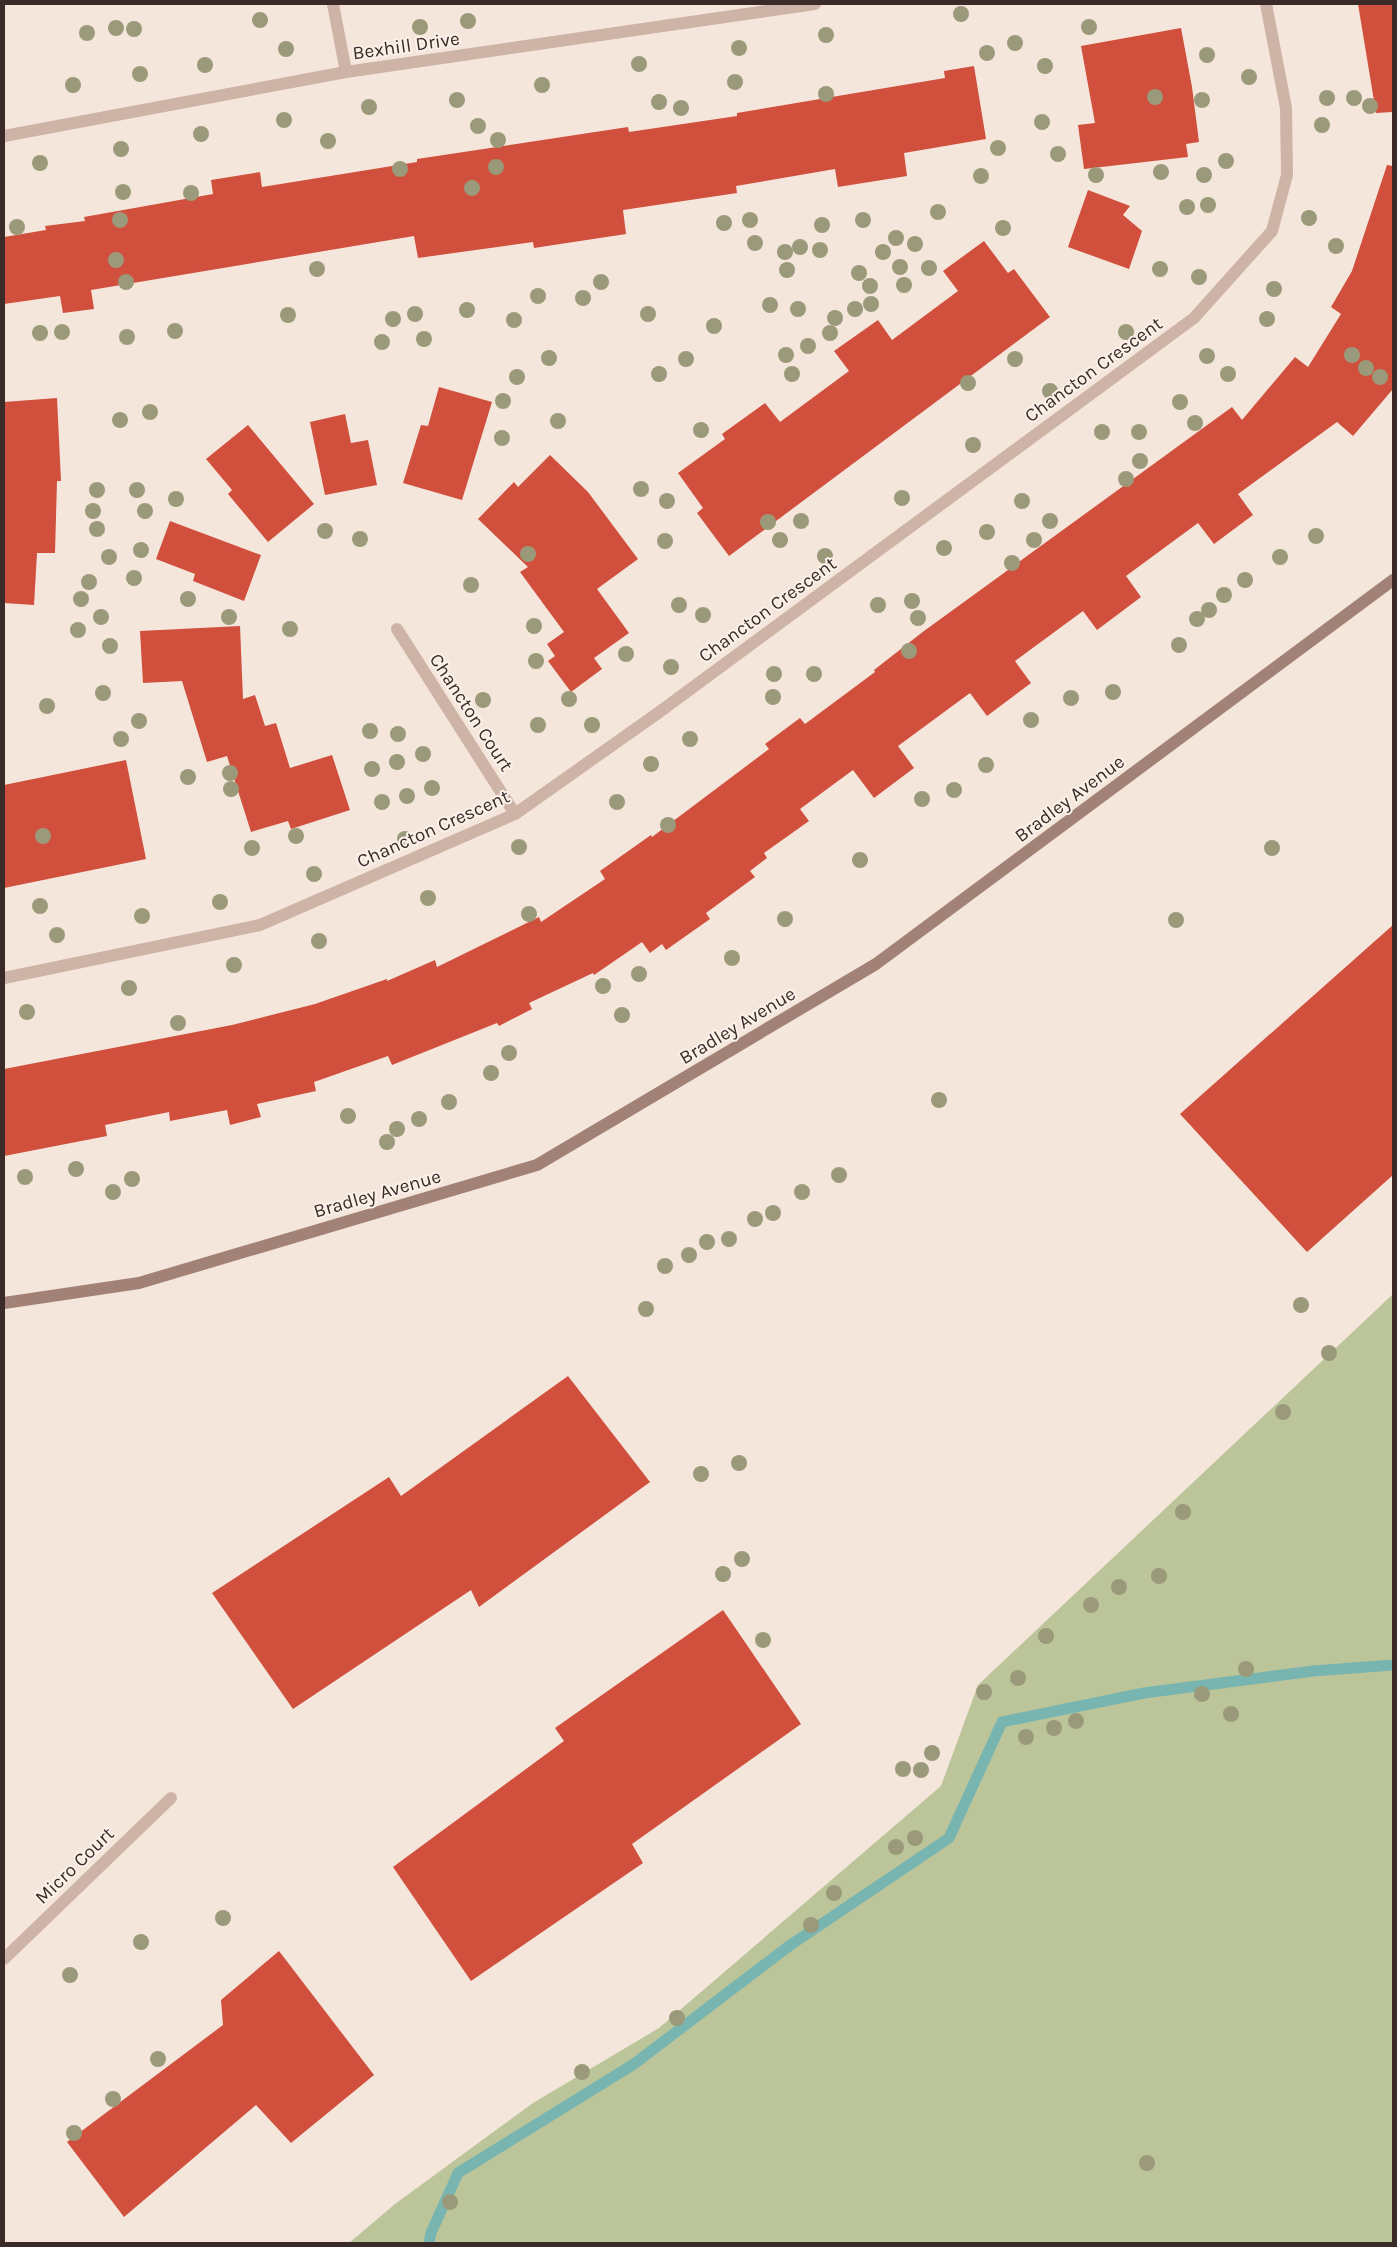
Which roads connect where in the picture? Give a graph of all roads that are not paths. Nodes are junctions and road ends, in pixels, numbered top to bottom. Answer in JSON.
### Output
{"nodes":[{"id":1,"x":333,"y":4,"type":"edge"},
{"id":2,"x":809,"y":4,"type":"edge"},
{"id":3,"x":1266,"y":4,"type":"edge"},
{"id":4,"x":346,"y":72,"type":"junction"},
{"id":5,"x":4,"y":136,"type":"edge"},
{"id":6,"x":1393,"y":580,"type":"edge"},
{"id":7,"x":397,"y":629,"type":"dead end"},
{"id":8,"x":515,"y":814,"type":"junction"},
{"id":9,"x":4,"y":978,"type":"edge"},
{"id":10,"x":4,"y":1303,"type":"edge"},
{"id":11,"x":171,"y":1798,"type":"dead end"},
{"id":12,"x":4,"y":1958,"type":"edge"}],
"edges":[{"from":1,"to":4,"type":"street"},
{"from":2,"to":4,"type":"street","name":"Bexhill Drive"},
{"from":3,"to":8,"type":"street","name":"Chancton Crescent"},
{"from":4,"to":5,"type":"street","name":"Bexhill Drive"},
{"from":6,"to":10,"type":"main road","name":"Bradley Avenue"},
{"from":7,"to":8,"type":"street","name":"Chancton Court"},
{"from":8,"to":9,"type":"street","name":"Chancton Crescent"},
{"from":11,"to":12,"type":"street","name":"Micro Court"}]}
